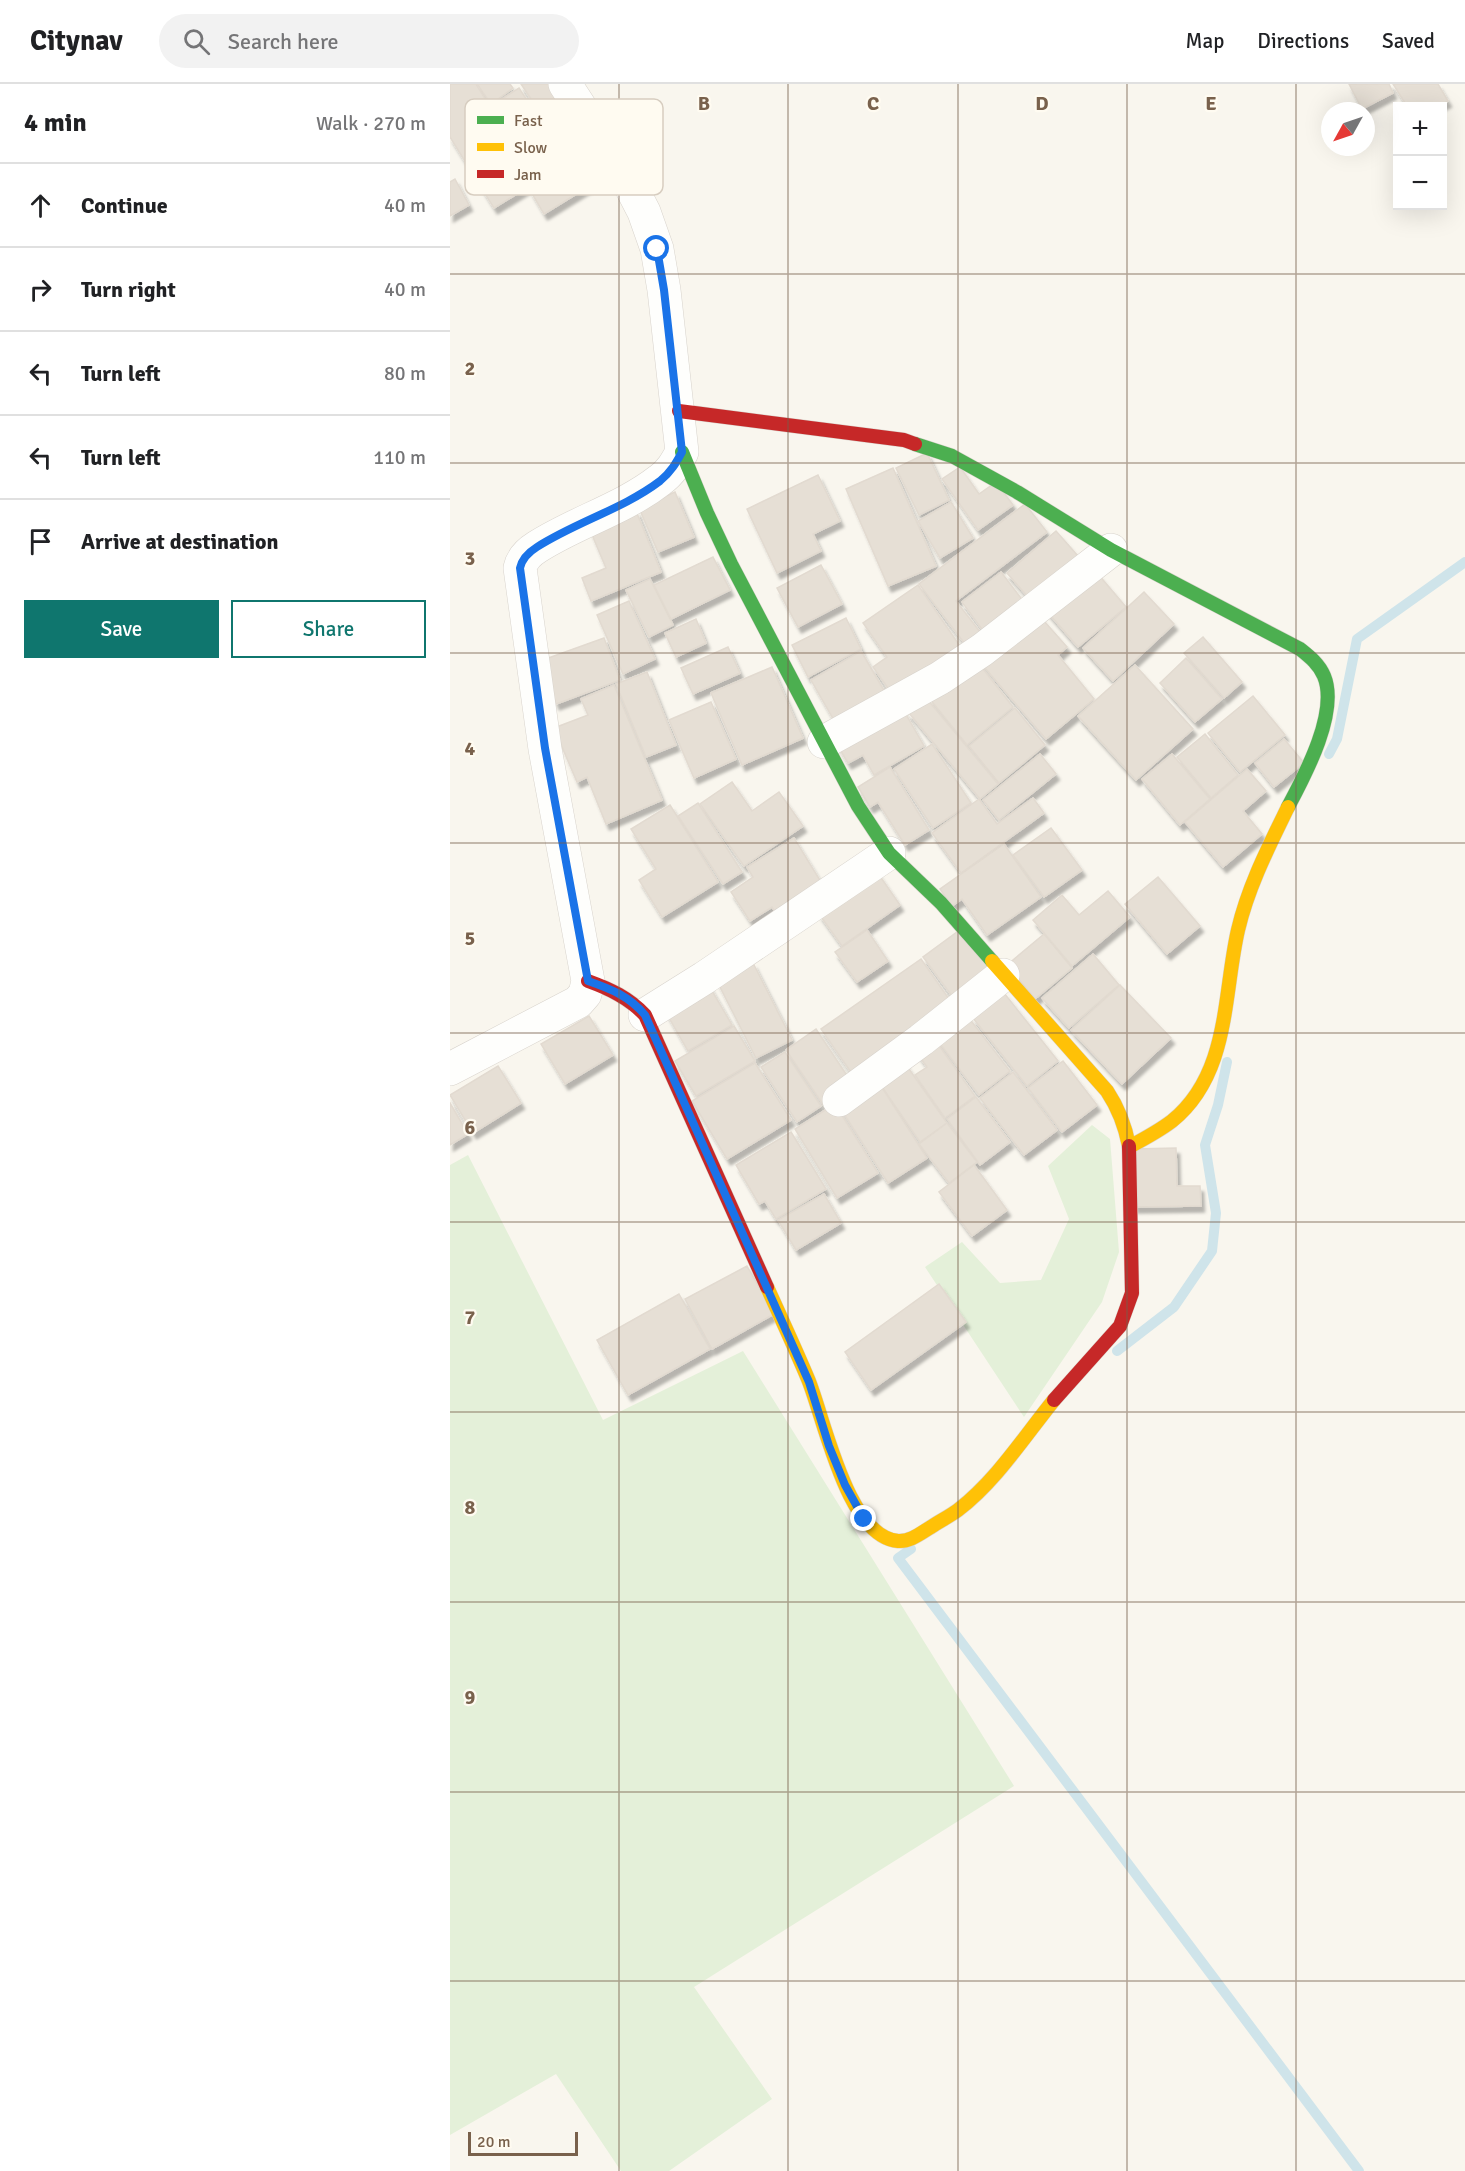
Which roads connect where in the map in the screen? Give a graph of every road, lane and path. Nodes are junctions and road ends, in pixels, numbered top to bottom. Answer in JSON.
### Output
{"nodes":[{"id":1,"x":565,"y":84,"type":"edge"},
{"id":2,"x":575,"y":99,"type":"edge"},
{"id":3,"x":635,"y":195,"type":"edge"},
{"id":4,"x":679,"y":411,"type":"junction"},
{"id":5,"x":682,"y":452,"type":"junction"},
{"id":6,"x":1112,"y":550,"type":"junction"},
{"id":7,"x":824,"y":742,"type":"junction"},
{"id":8,"x":889,"y":853,"type":"junction"},
{"id":9,"x":1003,"y":975,"type":"junction"},
{"id":10,"x":588,"y":981,"type":"junction"},
{"id":11,"x":645,"y":1015,"type":"junction"},
{"id":12,"x":450,"y":1069,"type":"edge"},
{"id":13,"x":839,"y":1100,"type":"dead end"},
{"id":14,"x":1129,"y":1147,"type":"junction"}],
"edges":[{"from":1,"to":2,"type":"street"},
{"from":3,"to":4,"type":"street"},
{"from":4,"to":5,"type":"street"},
{"from":4,"to":6,"type":"street"},
{"from":5,"to":7,"type":"street"},
{"from":5,"to":10,"type":"street"},
{"from":6,"to":7,"type":"street"},
{"from":6,"to":14,"type":"street"},
{"from":7,"to":8,"type":"street"},
{"from":8,"to":9,"type":"street"},
{"from":8,"to":11,"type":"street"},
{"from":9,"to":13,"type":"street"},
{"from":9,"to":14,"type":"street"},
{"from":10,"to":11,"type":"street"},
{"from":10,"to":12,"type":"street"},
{"from":11,"to":14,"type":"street"}]}
